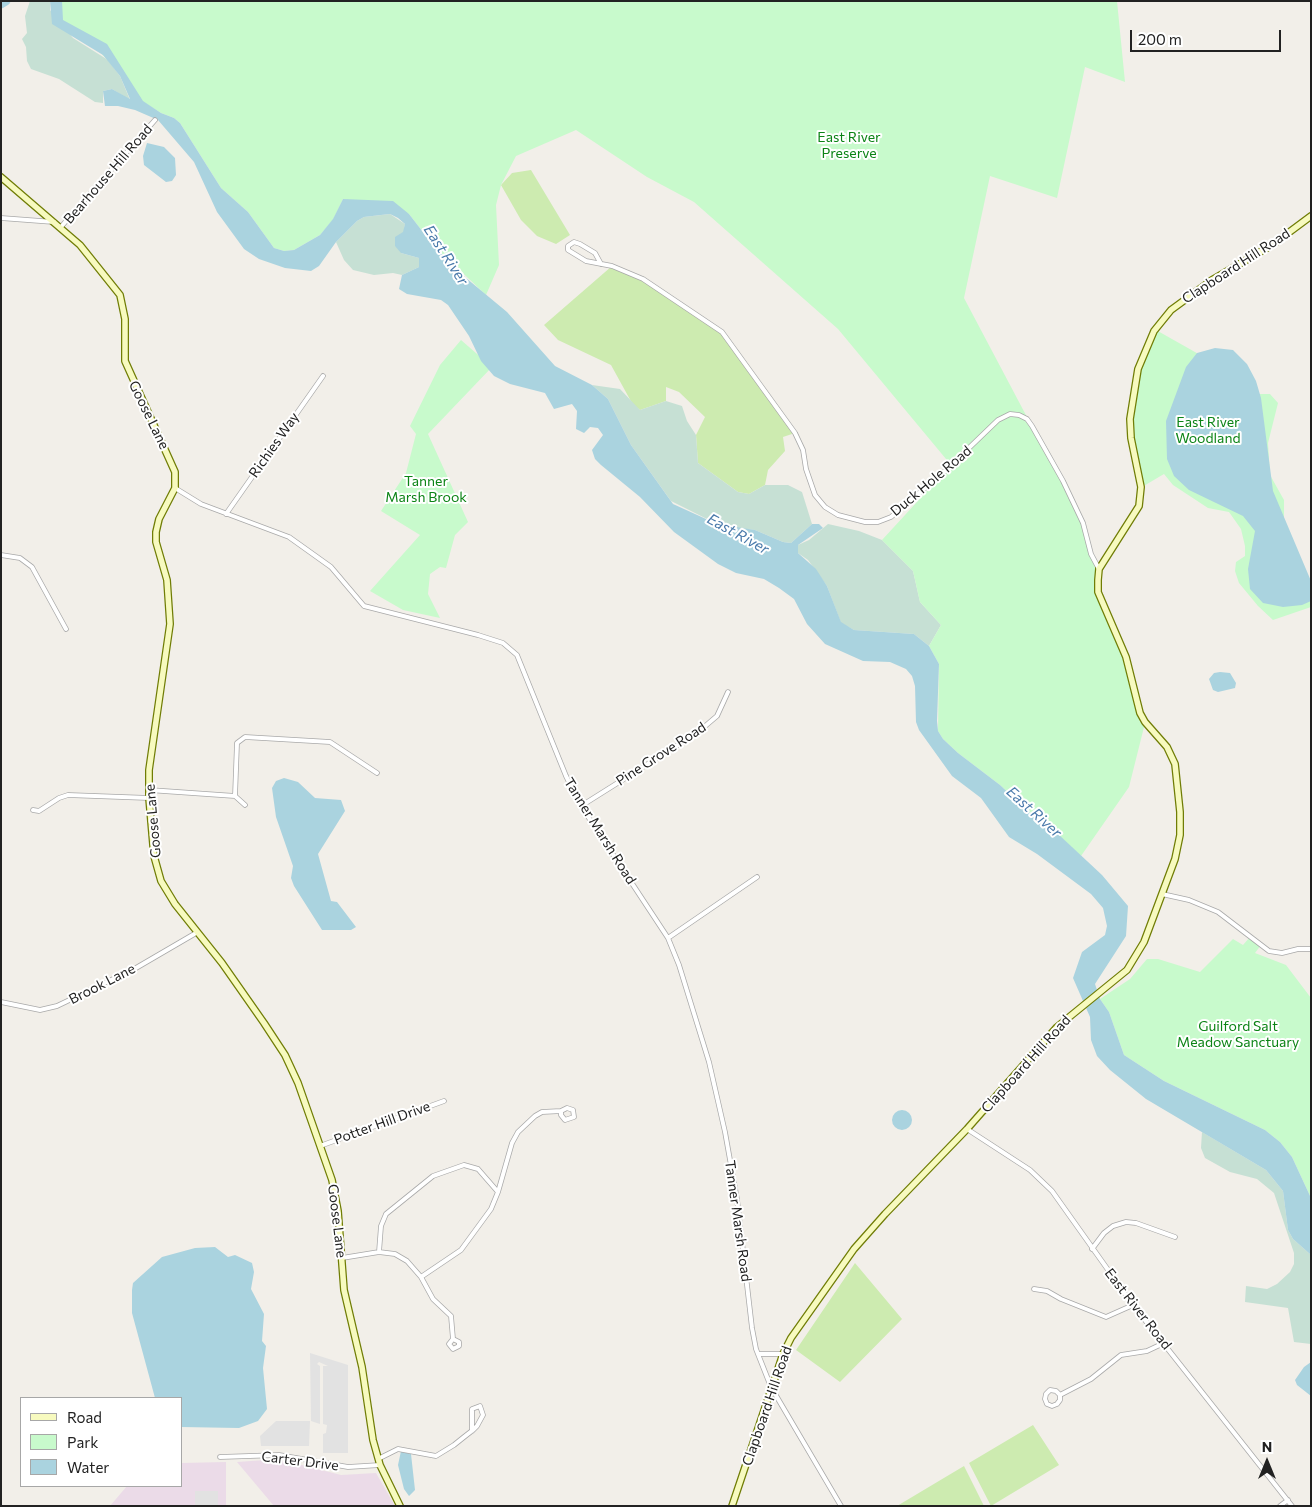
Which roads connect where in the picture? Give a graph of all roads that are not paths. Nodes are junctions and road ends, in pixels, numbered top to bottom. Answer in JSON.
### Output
{"nodes":[{"id":1,"x":155,"y":120,"type":"dead end"},
{"id":2,"x":1,"y":177,"type":"edge"},
{"id":3,"x":1311,"y":216,"type":"edge"},
{"id":4,"x":1,"y":218,"type":"edge"},
{"id":5,"x":54,"y":222,"type":"junction"},
{"id":6,"x":60,"y":228,"type":"junction"},
{"id":7,"x":602,"y":264,"type":"junction"},
{"id":8,"x":323,"y":376,"type":"dead end"},
{"id":9,"x":175,"y":488,"type":"junction"},
{"id":10,"x":226,"y":514,"type":"junction"},
{"id":11,"x":1,"y":554,"type":"edge"},
{"id":12,"x":1099,"y":569,"type":"junction"},
{"id":13,"x":66,"y":630,"type":"dead end"},
{"id":14,"x":728,"y":692,"type":"dead end"},
{"id":15,"x":377,"y":773,"type":"dead end"},
{"id":16,"x":149,"y":790,"type":"junction"},
{"id":17,"x":236,"y":796,"type":"junction"},
{"id":18,"x":149,"y":798,"type":"junction"},
{"id":19,"x":245,"y":805,"type":"dead end"},
{"id":20,"x":581,"y":806,"type":"junction"},
{"id":21,"x":33,"y":810,"type":"dead end"},
{"id":22,"x":757,"y":877,"type":"dead end"},
{"id":23,"x":1162,"y":894,"type":"junction"},
{"id":24,"x":196,"y":934,"type":"junction"},
{"id":25,"x":668,"y":938,"type":"junction"},
{"id":26,"x":1311,"y":949,"type":"edge"},
{"id":27,"x":1,"y":1002,"type":"edge"},
{"id":28,"x":444,"y":1101,"type":"dead end"},
{"id":29,"x":561,"y":1111,"type":"dead end"},
{"id":30,"x":967,"y":1129,"type":"junction"},
{"id":31,"x":320,"y":1146,"type":"junction"},
{"id":32,"x":498,"y":1192,"type":"junction"},
{"id":33,"x":1175,"y":1237,"type":"dead end"},
{"id":34,"x":1092,"y":1249,"type":"junction"},
{"id":35,"x":379,"y":1252,"type":"junction"},
{"id":36,"x":342,"y":1258,"type":"junction"},
{"id":37,"x":421,"y":1277,"type":"junction"},
{"id":38,"x":1034,"y":1289,"type":"dead end"},
{"id":39,"x":1133,"y":1305,"type":"junction"},
{"id":40,"x":453,"y":1339,"type":"dead end"},
{"id":41,"x":1164,"y":1343,"type":"junction"},
{"id":42,"x":758,"y":1354,"type":"junction"},
{"id":43,"x":783,"y":1354,"type":"junction"},
{"id":44,"x":771,"y":1387,"type":"junction"},
{"id":45,"x":1060,"y":1395,"type":"junction"},
{"id":46,"x":472,"y":1431,"type":"junction"},
{"id":47,"x":220,"y":1456,"type":"dead end"},
{"id":48,"x":379,"y":1462,"type":"junction"},
{"id":49,"x":1288,"y":1500,"type":"junction"},
{"id":50,"x":400,"y":1506,"type":"edge"},
{"id":51,"x":732,"y":1506,"type":"edge"},
{"id":52,"x":841,"y":1506,"type":"edge"},
{"id":53,"x":1280,"y":1506,"type":"edge"},
{"id":54,"x":1292,"y":1506,"type":"edge"}],
"edges":[{"from":1,"to":6,"type":"street","name":"Bearhouse Hill Road"},
{"from":2,"to":5,"type":"street","name":"Goose Lane"},
{"from":3,"to":12,"type":"street","name":"Clapboard Hill Road"},
{"from":4,"to":5,"type":"street"},
{"from":5,"to":6,"type":"street","name":"Goose Lane"},
{"from":6,"to":9,"type":"street","name":"Goose Lane"},
{"from":7,"to":7,"type":"street","name":"Duck Hole Road"},
{"from":7,"to":12,"type":"street","name":"Duck Hole Road"},
{"from":8,"to":10,"type":"street","name":"Richies Way"},
{"from":9,"to":10,"type":"street","name":"Tanner Marsh Road"},
{"from":9,"to":16,"type":"street","name":"Goose Lane"},
{"from":10,"to":20,"type":"street","name":"Tanner Marsh Road"},
{"from":11,"to":13,"type":"street"},
{"from":12,"to":23,"type":"street","name":"Clapboard Hill Road"},
{"from":14,"to":20,"type":"street","name":"Pine Grove Road"},
{"from":15,"to":17,"type":"street"},
{"from":16,"to":17,"type":"street"},
{"from":16,"to":18,"type":"street","name":"Goose Lane"},
{"from":17,"to":19,"type":"street"},
{"from":18,"to":21,"type":"street"},
{"from":18,"to":24,"type":"street","name":"Goose Lane"},
{"from":20,"to":25,"type":"street","name":"Tanner Marsh Road"},
{"from":22,"to":25,"type":"street"},
{"from":23,"to":26,"type":"street"},
{"from":23,"to":30,"type":"street","name":"Clapboard Hill Road"},
{"from":24,"to":27,"type":"street","name":"Brook Lane"},
{"from":24,"to":31,"type":"street","name":"Goose Lane"},
{"from":25,"to":42,"type":"street","name":"Tanner Marsh Road"},
{"from":28,"to":31,"type":"street","name":"Potter Hill Drive"},
{"from":29,"to":32,"type":"street"},
{"from":30,"to":34,"type":"street","name":"East River Road"},
{"from":30,"to":43,"type":"street","name":"Clapboard Hill Road"},
{"from":31,"to":36,"type":"street","name":"Goose Lane"},
{"from":32,"to":35,"type":"street"},
{"from":32,"to":37,"type":"street"},
{"from":33,"to":34,"type":"street"},
{"from":34,"to":39,"type":"street","name":"East River Road"},
{"from":35,"to":36,"type":"street"},
{"from":35,"to":37,"type":"street"},
{"from":36,"to":48,"type":"street","name":"Goose Lane"},
{"from":37,"to":40,"type":"street"},
{"from":38,"to":39,"type":"street"},
{"from":39,"to":41,"type":"street","name":"East River Road"},
{"from":41,"to":45,"type":"street"},
{"from":41,"to":49,"type":"street","name":"East River Road"},
{"from":42,"to":43,"type":"street"},
{"from":42,"to":44,"type":"street","name":"Tanner Marsh Road"},
{"from":43,"to":44,"type":"street","name":"Clapboard Hill Road"},
{"from":44,"to":51,"type":"street","name":"Clapboard Hill Road"},
{"from":44,"to":52,"type":"street","name":"Tanner Marsh Road"},
{"from":45,"to":45,"type":"street"},
{"from":46,"to":46,"type":"street"},
{"from":46,"to":48,"type":"street","name":"Carter Drive"},
{"from":47,"to":48,"type":"street","name":"Carter Drive"},
{"from":48,"to":50,"type":"street","name":"Goose Lane"},
{"from":49,"to":53,"type":"street"},
{"from":49,"to":54,"type":"street","name":"East River Road"}]}
